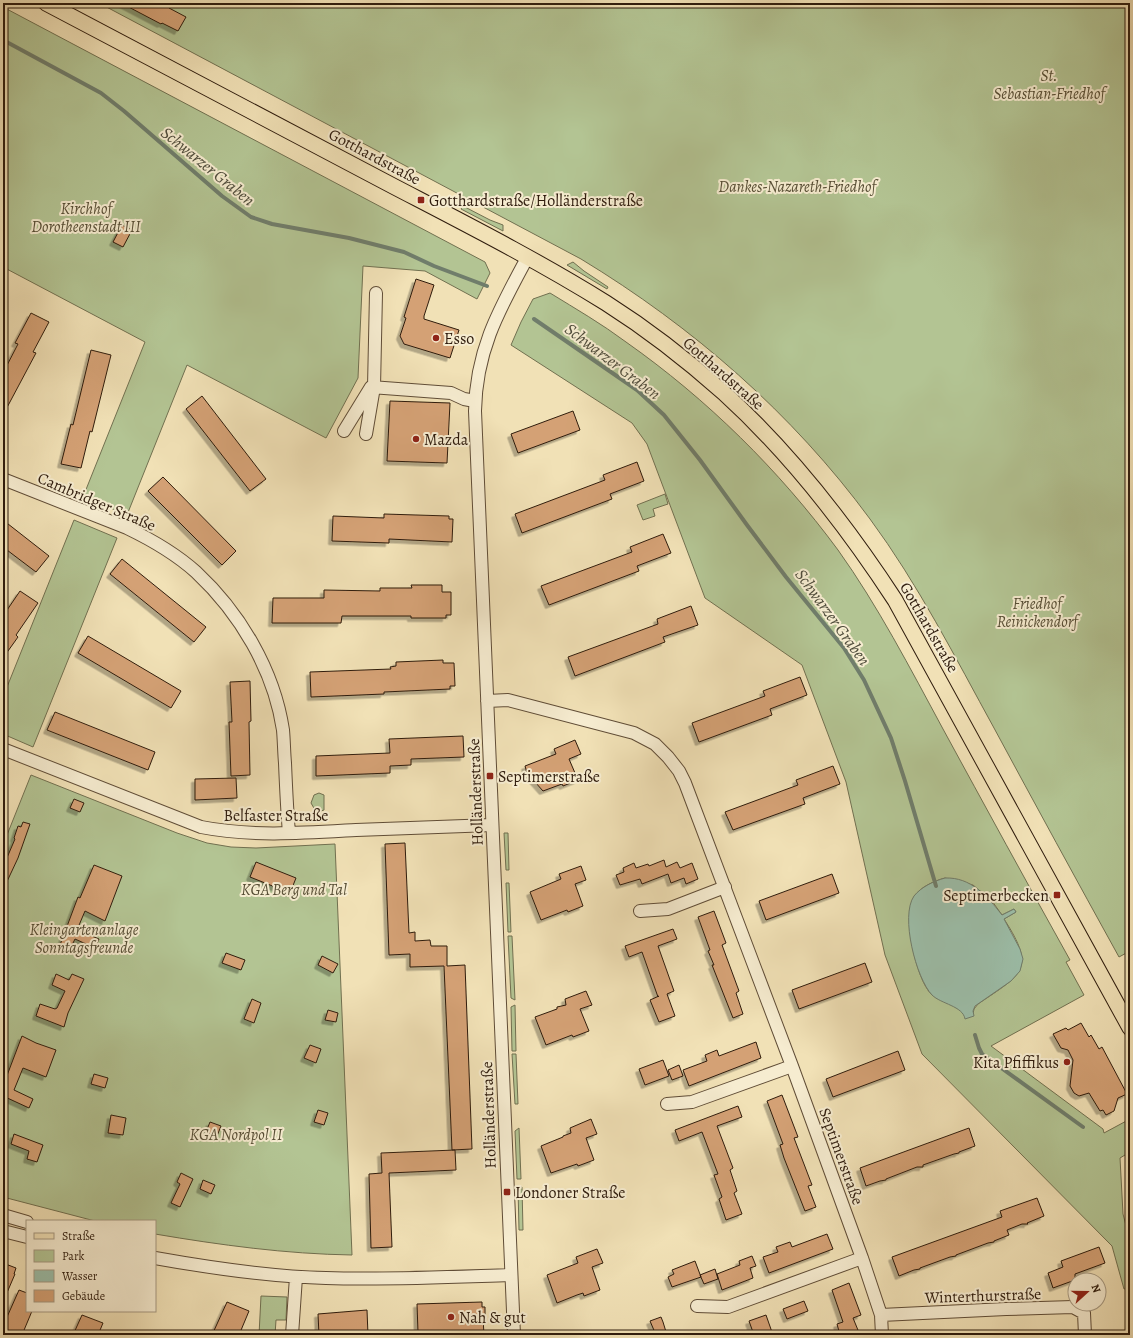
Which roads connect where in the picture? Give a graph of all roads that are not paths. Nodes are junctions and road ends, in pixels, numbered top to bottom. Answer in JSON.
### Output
{"nodes":[{"id":1,"x":46,"y":3,"type":"edge"},
{"id":2,"x":527,"y":258,"type":"junction"},
{"id":3,"x":376,"y":293,"type":"dead end"},
{"id":4,"x":374,"y":387,"type":"junction"},
{"id":5,"x":475,"y":401,"type":"junction"},
{"id":6,"x":344,"y":430,"type":"dead end"},
{"id":7,"x":366,"y":434,"type":"dead end"},
{"id":8,"x":3,"y":479,"type":"edge"},
{"id":9,"x":488,"y":700,"type":"junction"},
{"id":10,"x":3,"y":749,"type":"edge"},
{"id":11,"x":492,"y":825,"type":"junction"},
{"id":12,"x":289,"y":833,"type":"junction"},
{"id":13,"x":725,"y":887,"type":"junction"},
{"id":14,"x":640,"y":911,"type":"dead end"},
{"id":15,"x":1130,"y":1028,"type":"edge"},
{"id":16,"x":792,"y":1066,"type":"junction"},
{"id":17,"x":667,"y":1104,"type":"dead end"},
{"id":18,"x":3,"y":1215,"type":"edge"},
{"id":19,"x":26,"y":1222,"type":"edge"},
{"id":20,"x":3,"y":1231,"type":"edge"},
{"id":21,"x":26,"y":1237,"type":"edge"},
{"id":22,"x":156,"y":1258,"type":"edge"},
{"id":23,"x":862,"y":1258,"type":"junction"},
{"id":24,"x":511,"y":1275,"type":"junction"},
{"id":25,"x":296,"y":1277,"type":"junction"},
{"id":26,"x":697,"y":1306,"type":"dead end"},
{"id":27,"x":881,"y":1315,"type":"junction"},
{"id":28,"x":292,"y":1335,"type":"edge"},
{"id":29,"x":514,"y":1335,"type":"edge"},
{"id":30,"x":882,"y":1335,"type":"edge"},
{"id":31,"x":1085,"y":1335,"type":"edge"}],
"edges":[{"from":1,"to":2,"type":"main road","name":"Gotthardstraße"},
{"from":2,"to":5,"type":"street","name":"Holländerstraße"},
{"from":2,"to":15,"type":"main road","name":"Gotthardstraße"},
{"from":3,"to":4,"type":"street"},
{"from":4,"to":5,"type":"street"},
{"from":4,"to":6,"type":"street"},
{"from":4,"to":7,"type":"street"},
{"from":5,"to":9,"type":"street","name":"Holländerstraße"},
{"from":8,"to":12,"type":"street","name":"Cambridger Straße"},
{"from":9,"to":11,"type":"street","name":"Holländerstraße"},
{"from":9,"to":13,"type":"street","name":"Septimerstraße"},
{"from":10,"to":12,"type":"street","name":"Belfaster Straße"},
{"from":11,"to":12,"type":"street","name":"Belfaster Straße"},
{"from":11,"to":24,"type":"street","name":"Holländerstraße"},
{"from":13,"to":14,"type":"street"},
{"from":13,"to":16,"type":"street","name":"Septimerstraße"},
{"from":16,"to":17,"type":"street"},
{"from":16,"to":23,"type":"street","name":"Septimerstraße"},
{"from":18,"to":19,"type":"street"},
{"from":20,"to":21,"type":"street"},
{"from":22,"to":25,"type":"street"},
{"from":23,"to":26,"type":"street"},
{"from":23,"to":27,"type":"street","name":"Septimerstraße"},
{"from":24,"to":25,"type":"street"},
{"from":24,"to":29,"type":"street","name":"Holländerstraße"},
{"from":25,"to":28,"type":"street"},
{"from":27,"to":30,"type":"street","name":"Septimerstraße"},
{"from":27,"to":31,"type":"street","name":"Winterthurstraße"}]}
